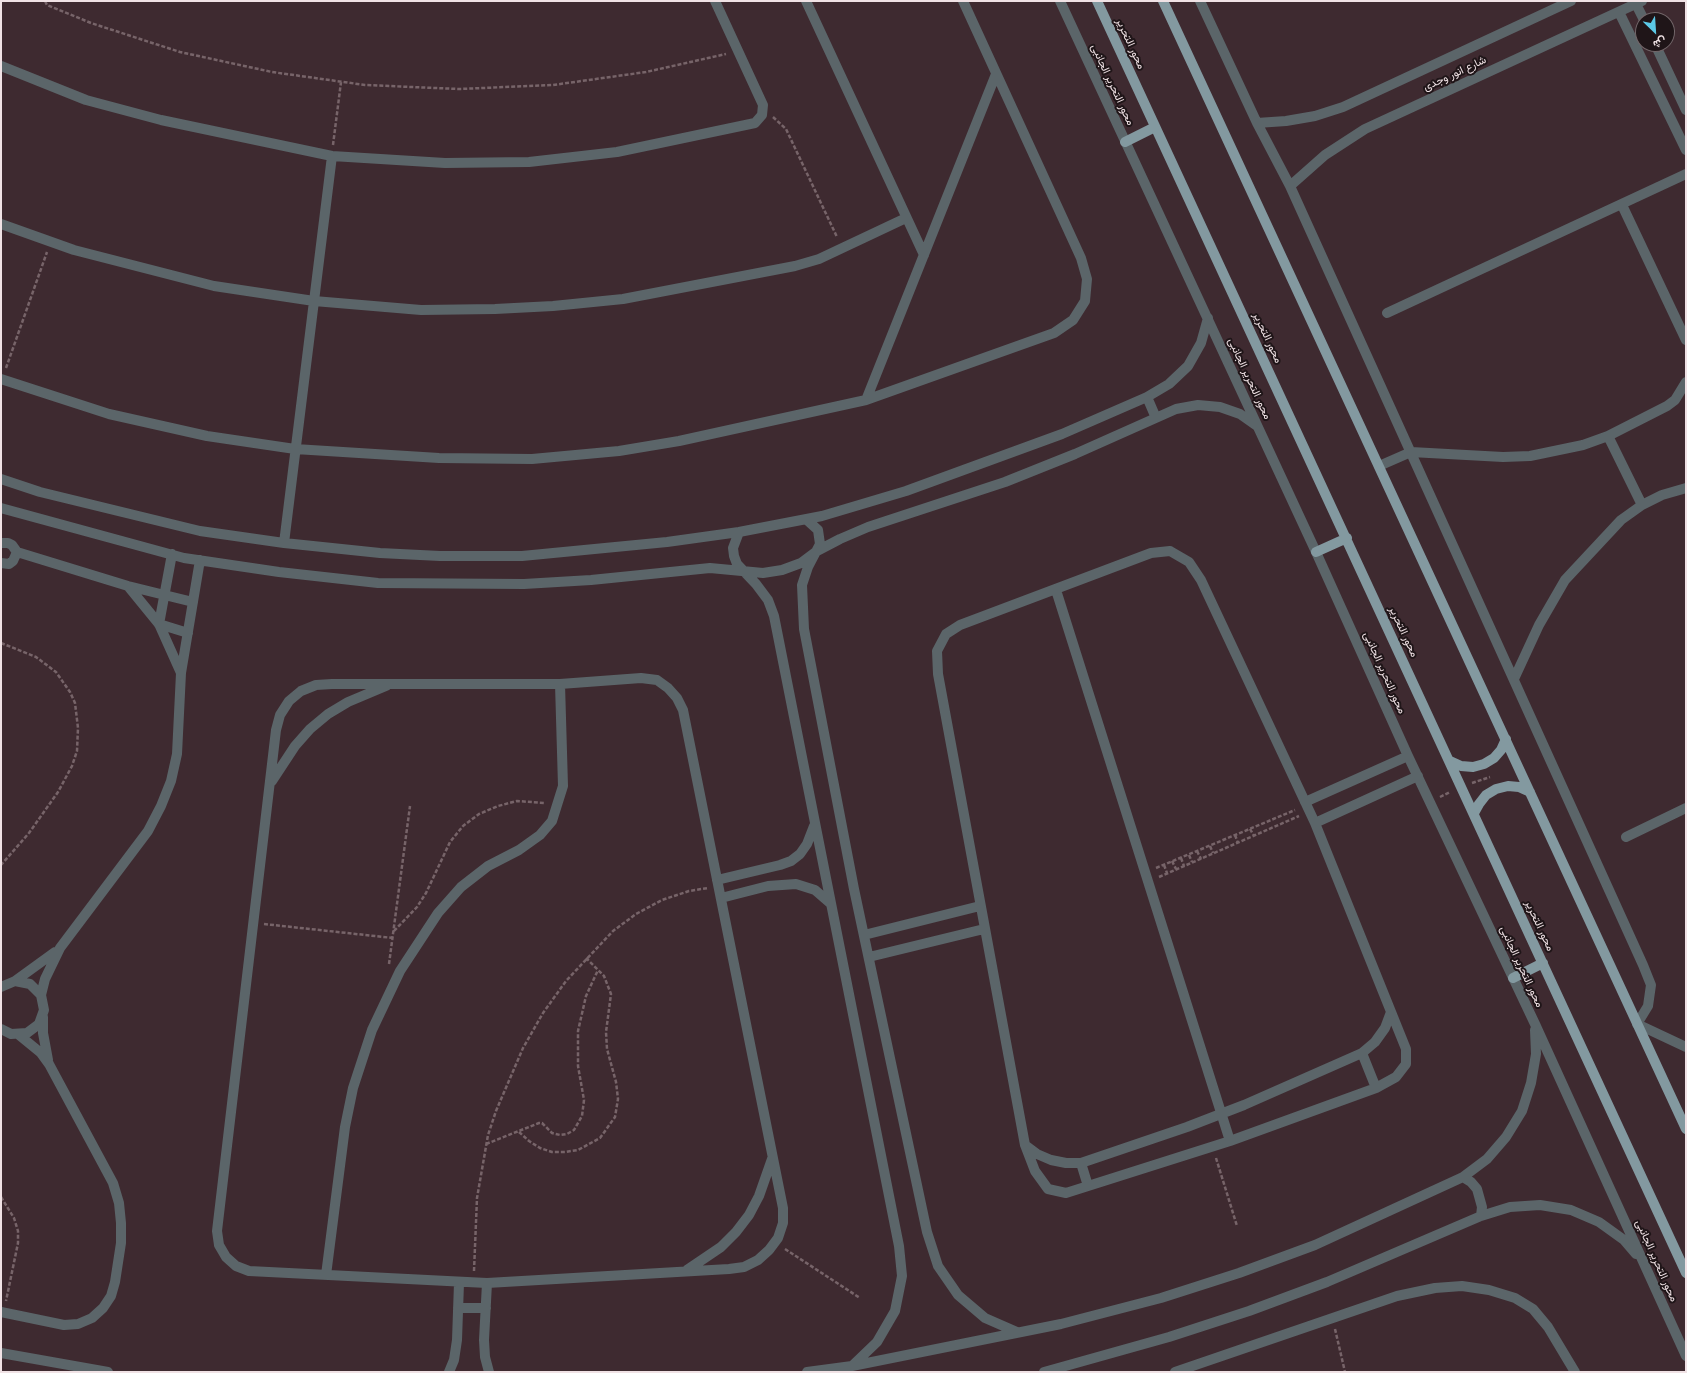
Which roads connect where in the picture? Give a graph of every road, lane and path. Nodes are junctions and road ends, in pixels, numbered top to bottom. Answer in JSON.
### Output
{"nodes":[{"id":1,"x":45,"y":1,"type":"edge"},
{"id":2,"x":715,"y":1,"type":"edge"},
{"id":3,"x":806,"y":1,"type":"edge"},
{"id":4,"x":963,"y":1,"type":"edge"},
{"id":5,"x":1060,"y":1,"type":"edge"},
{"id":6,"x":1097,"y":1,"type":"edge"},
{"id":7,"x":1163,"y":1,"type":"edge"},
{"id":8,"x":1200,"y":1,"type":"edge"},
{"id":9,"x":1571,"y":1,"type":"edge"},
{"id":10,"x":1639,"y":2,"type":"edge"},
{"id":11,"x":1619,"y":12,"type":"junction"},
{"id":12,"x":1642,"y":12,"type":"edge"},
{"id":13,"x":738,"y":51,"type":"junction"},
{"id":14,"x":1659,"y":52,"type":"edge"},
{"id":15,"x":1,"y":66,"type":"edge"},
{"id":16,"x":996,"y":74,"type":"junction"},
{"id":17,"x":341,"y":82,"type":"junction"},
{"id":18,"x":763,"y":110,"type":"junction"},
{"id":19,"x":1686,"y":110,"type":"edge"},
{"id":20,"x":1257,"y":123,"type":"junction"},
{"id":21,"x":1155,"y":128,"type":"junction"},
{"id":22,"x":1125,"y":142,"type":"junction"},
{"id":23,"x":1686,"y":150,"type":"edge"},
{"id":24,"x":332,"y":156,"type":"junction"},
{"id":25,"x":1686,"y":174,"type":"edge"},
{"id":26,"x":1290,"y":186,"type":"junction"},
{"id":27,"x":1622,"y":205,"type":"junction"},
{"id":28,"x":906,"y":218,"type":"junction"},
{"id":29,"x":1,"y":224,"type":"edge"},
{"id":30,"x":51,"y":242,"type":"junction"},
{"id":31,"x":842,"y":248,"type":"junction"},
{"id":32,"x":924,"y":255,"type":"junction"},
{"id":33,"x":314,"y":301,"type":"junction"},
{"id":34,"x":1387,"y":313,"type":"dead end"},
{"id":35,"x":1208,"y":318,"type":"junction"},
{"id":36,"x":1686,"y":340,"type":"edge"},
{"id":37,"x":2,"y":380,"type":"edge"},
{"id":38,"x":1686,"y":382,"type":"edge"},
{"id":39,"x":1147,"y":397,"type":"junction"},
{"id":40,"x":866,"y":400,"type":"junction"},
{"id":41,"x":1156,"y":418,"type":"junction"},
{"id":42,"x":1258,"y":427,"type":"junction"},
{"id":43,"x":1608,"y":436,"type":"junction"},
{"id":44,"x":295,"y":449,"type":"junction"},
{"id":45,"x":1411,"y":452,"type":"junction"},
{"id":46,"x":1379,"y":466,"type":"junction"},
{"id":47,"x":1,"y":479,"type":"edge"},
{"id":48,"x":1686,"y":488,"type":"edge"},
{"id":49,"x":1642,"y":505,"type":"junction"},
{"id":50,"x":1,"y":508,"type":"edge"},
{"id":51,"x":807,"y":520,"type":"junction"},
{"id":52,"x":739,"y":532,"type":"junction"},
{"id":53,"x":1347,"y":538,"type":"junction"},
{"id":54,"x":1,"y":543,"type":"edge"},
{"id":55,"x":284,"y":543,"type":"junction"},
{"id":56,"x":817,"y":551,"type":"junction"},
{"id":57,"x":17,"y":552,"type":"junction"},
{"id":58,"x":1316,"y":552,"type":"junction"},
{"id":59,"x":172,"y":554,"type":"junction"},
{"id":60,"x":200,"y":560,"type":"junction"},
{"id":61,"x":1,"y":564,"type":"edge"},
{"id":62,"x":743,"y":570,"type":"junction"},
{"id":63,"x":128,"y":586,"type":"junction"},
{"id":64,"x":1056,"y":590,"type":"junction"},
{"id":65,"x":164,"y":595,"type":"junction"},
{"id":66,"x":194,"y":602,"type":"junction"},
{"id":67,"x":159,"y":624,"type":"junction"},
{"id":68,"x":188,"y":633,"type":"junction"},
{"id":69,"x":1,"y":643,"type":"edge"},
{"id":70,"x":180,"y":674,"type":"junction"},
{"id":71,"x":1514,"y":679,"type":"junction"},
{"id":72,"x":391,"y":684,"type":"junction"},
{"id":73,"x":560,"y":684,"type":"junction"},
{"id":74,"x":1506,"y":739,"type":"junction"},
{"id":75,"x":1408,"y":756,"type":"junction"},
{"id":76,"x":1450,"y":761,"type":"junction"},
{"id":77,"x":1418,"y":776,"type":"junction"},
{"id":78,"x":269,"y":786,"type":"junction"},
{"id":79,"x":1530,"y":792,"type":"junction"},
{"id":80,"x":410,"y":806,"type":"dead end"},
{"id":81,"x":558,"y":806,"type":"junction"},
{"id":82,"x":1307,"y":807,"type":"junction"},
{"id":83,"x":1686,"y":808,"type":"edge"},
{"id":84,"x":1474,"y":814,"type":"junction"},
{"id":85,"x":1283,"y":815,"type":"junction"},
{"id":86,"x":1274,"y":819,"type":"junction"},
{"id":87,"x":814,"y":822,"type":"junction"},
{"id":88,"x":1266,"y":822,"type":"junction"},
{"id":89,"x":1286,"y":822,"type":"junction"},
{"id":90,"x":1315,"y":823,"type":"junction"},
{"id":91,"x":1258,"y":826,"type":"junction"},
{"id":92,"x":1277,"y":826,"type":"junction"},
{"id":93,"x":1250,"y":829,"type":"junction"},
{"id":94,"x":1269,"y":829,"type":"junction"},
{"id":95,"x":1261,"y":833,"type":"junction"},
{"id":96,"x":1235,"y":835,"type":"junction"},
{"id":97,"x":1254,"y":836,"type":"junction"},
{"id":98,"x":1626,"y":837,"type":"dead end"},
{"id":99,"x":1238,"y":843,"type":"junction"},
{"id":100,"x":1210,"y":846,"type":"junction"},
{"id":101,"x":1197,"y":851,"type":"junction"},
{"id":102,"x":1213,"y":853,"type":"junction"},
{"id":103,"x":1189,"y":854,"type":"junction"},
{"id":104,"x":1181,"y":858,"type":"junction"},
{"id":105,"x":1200,"y":858,"type":"junction"},
{"id":106,"x":1172,"y":861,"type":"junction"},
{"id":107,"x":1192,"y":862,"type":"junction"},
{"id":108,"x":1,"y":865,"type":"edge"},
{"id":109,"x":1164,"y":865,"type":"junction"},
{"id":110,"x":1184,"y":866,"type":"junction"},
{"id":111,"x":1176,"y":869,"type":"junction"},
{"id":112,"x":1168,"y":873,"type":"junction"},
{"id":113,"x":1148,"y":876,"type":"junction"},
{"id":114,"x":717,"y":883,"type":"junction"},
{"id":115,"x":720,"y":898,"type":"junction"},
{"id":116,"x":830,"y":903,"type":"junction"},
{"id":117,"x":980,"y":906,"type":"junction"},
{"id":118,"x":253,"y":923,"type":"junction"},
{"id":119,"x":984,"y":929,"type":"junction"},
{"id":120,"x":394,"y":931,"type":"junction"},
{"id":121,"x":864,"y":935,"type":"junction"},
{"id":122,"x":393,"y":938,"type":"junction"},
{"id":123,"x":60,"y":948,"type":"junction"},
{"id":124,"x":586,"y":958,"type":"junction"},
{"id":125,"x":869,"y":958,"type":"junction"},
{"id":126,"x":1543,"y":963,"type":"junction"},
{"id":127,"x":389,"y":966,"type":"dead end"},
{"id":128,"x":598,"y":970,"type":"junction"},
{"id":129,"x":1513,"y":978,"type":"junction"},
{"id":130,"x":15,"y":981,"type":"junction"},
{"id":131,"x":1,"y":987,"type":"edge"},
{"id":132,"x":41,"y":995,"type":"junction"},
{"id":133,"x":1391,"y":1012,"type":"junction"},
{"id":134,"x":43,"y":1017,"type":"junction"},
{"id":135,"x":1535,"y":1024,"type":"junction"},
{"id":136,"x":1637,"y":1024,"type":"junction"},
{"id":137,"x":1,"y":1029,"type":"edge"},
{"id":138,"x":19,"y":1035,"type":"junction"},
{"id":139,"x":1686,"y":1047,"type":"edge"},
{"id":140,"x":1362,"y":1053,"type":"junction"},
{"id":141,"x":49,"y":1064,"type":"junction"},
{"id":142,"x":1376,"y":1088,"type":"junction"},
{"id":143,"x":1222,"y":1114,"type":"junction"},
{"id":144,"x":1686,"y":1129,"type":"edge"},
{"id":145,"x":520,"y":1132,"type":"dead end"},
{"id":146,"x":1230,"y":1140,"type":"junction"},
{"id":147,"x":486,"y":1144,"type":"junction"},
{"id":148,"x":1025,"y":1145,"type":"junction"},
{"id":149,"x":1212,"y":1146,"type":"junction"},
{"id":150,"x":773,"y":1156,"type":"junction"},
{"id":151,"x":1081,"y":1163,"type":"junction"},
{"id":152,"x":1463,"y":1177,"type":"junction"},
{"id":153,"x":1088,"y":1186,"type":"junction"},
{"id":154,"x":1,"y":1197,"type":"edge"},
{"id":155,"x":1481,"y":1216,"type":"junction"},
{"id":156,"x":1237,"y":1226,"type":"dead end"},
{"id":157,"x":775,"y":1242,"type":"junction"},
{"id":158,"x":1644,"y":1263,"type":"junction"},
{"id":159,"x":686,"y":1271,"type":"junction"},
{"id":160,"x":1686,"y":1273,"type":"edge"},
{"id":161,"x":326,"y":1275,"type":"junction"},
{"id":162,"x":459,"y":1282,"type":"junction"},
{"id":163,"x":474,"y":1282,"type":"junction"},
{"id":164,"x":487,"y":1283,"type":"junction"},
{"id":165,"x":860,"y":1298,"type":"dead end"},
{"id":166,"x":458,"y":1308,"type":"junction"},
{"id":167,"x":486,"y":1308,"type":"junction"},
{"id":168,"x":2,"y":1312,"type":"edge"},
{"id":169,"x":1332,"y":1318,"type":"junction"},
{"id":170,"x":1017,"y":1332,"type":"junction"},
{"id":171,"x":1,"y":1353,"type":"edge"},
{"id":172,"x":1686,"y":1356,"type":"edge"},
{"id":173,"x":852,"y":1366,"type":"junction"},
{"id":174,"x":108,"y":1372,"type":"edge"},
{"id":175,"x":449,"y":1372,"type":"edge"},
{"id":176,"x":489,"y":1372,"type":"edge"},
{"id":177,"x":807,"y":1372,"type":"edge"},
{"id":178,"x":1044,"y":1372,"type":"edge"},
{"id":179,"x":1175,"y":1372,"type":"edge"},
{"id":180,"x":1345,"y":1372,"type":"edge"},
{"id":181,"x":1575,"y":1372,"type":"edge"}],
"edges":[{"from":1,"to":17,"type":"path"},
{"from":2,"to":13,"type":"street"},
{"from":3,"to":28,"type":"street"},
{"from":4,"to":16,"type":"street"},
{"from":5,"to":22,"type":"street","name":"محور التحرير الجانبى"},
{"from":6,"to":21,"type":"main road","name":"محور التحرير"},
{"from":7,"to":46,"type":"main road"},
{"from":8,"to":20,"type":"street"},
{"from":9,"to":20,"type":"street","name":"شارع انور وجدى"},
{"from":10,"to":11,"type":"street","name":"شارع انور وجدى"},
{"from":10,"to":12,"type":"street"},
{"from":11,"to":23,"type":"street"},
{"from":11,"to":26,"type":"street","name":"شارع انور وجدى"},
{"from":13,"to":17,"type":"path"},
{"from":13,"to":18,"type":"street"},
{"from":14,"to":19,"type":"street"},
{"from":15,"to":24,"type":"street"},
{"from":16,"to":32,"type":"street"},
{"from":16,"to":40,"type":"street"},
{"from":17,"to":24,"type":"path"},
{"from":18,"to":24,"type":"street"},
{"from":18,"to":31,"type":"path"},
{"from":20,"to":26,"type":"street"},
{"from":21,"to":22,"type":"main road"},
{"from":21,"to":53,"type":"main road","name":"محور التحرير"},
{"from":22,"to":35,"type":"street","name":"محور التحرير الجانبى"},
{"from":24,"to":33,"type":"street"},
{"from":25,"to":27,"type":"street"},
{"from":26,"to":45,"type":"street"},
{"from":27,"to":34,"type":"street"},
{"from":27,"to":36,"type":"street"},
{"from":28,"to":31,"type":"street"},
{"from":28,"to":32,"type":"street"},
{"from":29,"to":30,"type":"street"},
{"from":30,"to":33,"type":"street"},
{"from":30,"to":37,"type":"path"},
{"from":31,"to":33,"type":"street"},
{"from":32,"to":40,"type":"street"},
{"from":33,"to":44,"type":"street"},
{"from":35,"to":39,"type":"street"},
{"from":35,"to":42,"type":"street","name":"محور التحرير الجانبى"},
{"from":37,"to":44,"type":"street"},
{"from":38,"to":43,"type":"street"},
{"from":39,"to":41,"type":"street"},
{"from":39,"to":51,"type":"street"},
{"from":40,"to":44,"type":"street"},
{"from":41,"to":42,"type":"street"},
{"from":41,"to":56,"type":"street"},
{"from":42,"to":58,"type":"street","name":"محور التحرير الجانبى"},
{"from":43,"to":45,"type":"street"},
{"from":43,"to":49,"type":"street"},
{"from":44,"to":55,"type":"street"},
{"from":45,"to":46,"type":"street"},
{"from":45,"to":71,"type":"street"},
{"from":46,"to":74,"type":"main road"},
{"from":47,"to":55,"type":"street"},
{"from":48,"to":49,"type":"street"},
{"from":49,"to":71,"type":"street"},
{"from":50,"to":59,"type":"street"},
{"from":51,"to":52,"type":"street"},
{"from":51,"to":56,"type":"street"},
{"from":52,"to":55,"type":"street"},
{"from":52,"to":62,"type":"street"},
{"from":53,"to":58,"type":"main road"},
{"from":53,"to":76,"type":"main road","name":"محور التحرير"},
{"from":54,"to":57,"type":"street"},
{"from":56,"to":62,"type":"street"},
{"from":56,"to":121,"type":"street"},
{"from":57,"to":61,"type":"street"},
{"from":57,"to":63,"type":"street"},
{"from":58,"to":75,"type":"street","name":"محور التحرير الجانبى"},
{"from":59,"to":60,"type":"street"},
{"from":59,"to":65,"type":"street"},
{"from":60,"to":62,"type":"street"},
{"from":60,"to":66,"type":"street"},
{"from":62,"to":87,"type":"street"},
{"from":63,"to":65,"type":"street"},
{"from":63,"to":67,"type":"street"},
{"from":64,"to":82,"type":"street"},
{"from":64,"to":113,"type":"street"},
{"from":64,"to":117,"type":"street"},
{"from":65,"to":66,"type":"street"},
{"from":65,"to":67,"type":"street"},
{"from":66,"to":68,"type":"street"},
{"from":67,"to":68,"type":"street"},
{"from":67,"to":70,"type":"street"},
{"from":68,"to":70,"type":"street"},
{"from":69,"to":108,"type":"path"},
{"from":70,"to":123,"type":"street"},
{"from":71,"to":136,"type":"street"},
{"from":72,"to":73,"type":"street"},
{"from":72,"to":78,"type":"street"},
{"from":72,"to":78,"type":"street"},
{"from":73,"to":81,"type":"street"},
{"from":73,"to":114,"type":"street"},
{"from":74,"to":76,"type":"main road"},
{"from":74,"to":79,"type":"main road"},
{"from":75,"to":77,"type":"street","name":"محور التحرير الجانبى"},
{"from":75,"to":82,"type":"street"},
{"from":76,"to":84,"type":"main road","name":"محور التحرير"},
{"from":77,"to":90,"type":"street"},
{"from":77,"to":129,"type":"street","name":"محور التحرير الجانبى"},
{"from":78,"to":118,"type":"street"},
{"from":79,"to":84,"type":"main road"},
{"from":79,"to":136,"type":"main road"},
{"from":80,"to":120,"type":"path"},
{"from":81,"to":120,"type":"path"},
{"from":81,"to":161,"type":"street"},
{"from":82,"to":85,"type":"path"},
{"from":82,"to":89,"type":"path"},
{"from":82,"to":90,"type":"street"},
{"from":83,"to":98,"type":"street"},
{"from":84,"to":126,"type":"main road","name":"محور التحرير"},
{"from":85,"to":86,"type":"path"},
{"from":85,"to":89,"type":"path"},
{"from":86,"to":88,"type":"path"},
{"from":86,"to":92,"type":"path"},
{"from":87,"to":114,"type":"street"},
{"from":87,"to":116,"type":"street"},
{"from":88,"to":91,"type":"path"},
{"from":88,"to":94,"type":"path"},
{"from":89,"to":92,"type":"path"},
{"from":90,"to":133,"type":"street"},
{"from":91,"to":93,"type":"path"},
{"from":91,"to":95,"type":"path"},
{"from":92,"to":94,"type":"path"},
{"from":93,"to":96,"type":"path"},
{"from":93,"to":97,"type":"path"},
{"from":94,"to":95,"type":"path"},
{"from":95,"to":97,"type":"path"},
{"from":96,"to":99,"type":"path"},
{"from":96,"to":100,"type":"path"},
{"from":97,"to":99,"type":"path"},
{"from":99,"to":102,"type":"path"},
{"from":100,"to":101,"type":"path"},
{"from":100,"to":102,"type":"path"},
{"from":101,"to":103,"type":"path"},
{"from":101,"to":105,"type":"path"},
{"from":102,"to":105,"type":"path"},
{"from":103,"to":104,"type":"path"},
{"from":103,"to":107,"type":"path"},
{"from":104,"to":106,"type":"path"},
{"from":104,"to":110,"type":"path"},
{"from":105,"to":107,"type":"path"},
{"from":106,"to":109,"type":"path"},
{"from":106,"to":111,"type":"path"},
{"from":107,"to":110,"type":"path"},
{"from":109,"to":112,"type":"path"},
{"from":109,"to":113,"type":"path"},
{"from":110,"to":111,"type":"path"},
{"from":111,"to":112,"type":"path"},
{"from":112,"to":113,"type":"path"},
{"from":113,"to":143,"type":"street"},
{"from":114,"to":115,"type":"street"},
{"from":114,"to":124,"type":"path"},
{"from":115,"to":116,"type":"street"},
{"from":115,"to":150,"type":"street"},
{"from":116,"to":173,"type":"street"},
{"from":117,"to":119,"type":"street"},
{"from":117,"to":121,"type":"street"},
{"from":118,"to":122,"type":"path"},
{"from":118,"to":161,"type":"street"},
{"from":119,"to":125,"type":"street"},
{"from":119,"to":148,"type":"street"},
{"from":120,"to":122,"type":"path"},
{"from":121,"to":125,"type":"street"},
{"from":122,"to":127,"type":"path"},
{"from":123,"to":130,"type":"street"},
{"from":123,"to":132,"type":"street"},
{"from":124,"to":128,"type":"path"},
{"from":124,"to":147,"type":"path"},
{"from":125,"to":170,"type":"street"},
{"from":126,"to":129,"type":"main road"},
{"from":126,"to":160,"type":"main road","name":"محور التحرير"},
{"from":128,"to":145,"type":"path"},
{"from":128,"to":147,"type":"path"},
{"from":129,"to":135,"type":"street","name":"محور التحرير الجانبى"},
{"from":130,"to":131,"type":"street"},
{"from":130,"to":132,"type":"street"},
{"from":132,"to":134,"type":"street"},
{"from":133,"to":140,"type":"street"},
{"from":133,"to":142,"type":"street"},
{"from":134,"to":138,"type":"street"},
{"from":134,"to":141,"type":"street"},
{"from":135,"to":152,"type":"street"},
{"from":135,"to":158,"type":"street","name":"محور التحرير الجانبى"},
{"from":136,"to":139,"type":"street"},
{"from":136,"to":144,"type":"main road"},
{"from":137,"to":138,"type":"street"},
{"from":138,"to":141,"type":"street"},
{"from":140,"to":142,"type":"street"},
{"from":140,"to":143,"type":"street"},
{"from":141,"to":168,"type":"street"},
{"from":142,"to":146,"type":"street"},
{"from":143,"to":146,"type":"street"},
{"from":143,"to":151,"type":"street"},
{"from":146,"to":149,"type":"street"},
{"from":147,"to":163,"type":"path"},
{"from":148,"to":151,"type":"street"},
{"from":148,"to":153,"type":"street"},
{"from":149,"to":153,"type":"street"},
{"from":149,"to":156,"type":"path"},
{"from":150,"to":157,"type":"street"},
{"from":150,"to":159,"type":"street"},
{"from":151,"to":153,"type":"street"},
{"from":152,"to":155,"type":"street"},
{"from":152,"to":170,"type":"street"},
{"from":154,"to":168,"type":"path"},
{"from":155,"to":158,"type":"street"},
{"from":155,"to":178,"type":"street"},
{"from":157,"to":159,"type":"street"},
{"from":157,"to":165,"type":"path"},
{"from":158,"to":172,"type":"street","name":"محور التحرير الجانبى"},
{"from":159,"to":164,"type":"street"},
{"from":161,"to":162,"type":"street"},
{"from":162,"to":163,"type":"street"},
{"from":162,"to":166,"type":"street"},
{"from":163,"to":164,"type":"street"},
{"from":164,"to":167,"type":"street"},
{"from":166,"to":167,"type":"street"},
{"from":166,"to":175,"type":"street"},
{"from":167,"to":176,"type":"street"},
{"from":169,"to":179,"type":"street"},
{"from":169,"to":180,"type":"path"},
{"from":169,"to":181,"type":"street"},
{"from":170,"to":173,"type":"street"},
{"from":171,"to":174,"type":"street"},
{"from":173,"to":177,"type":"street"}]}
